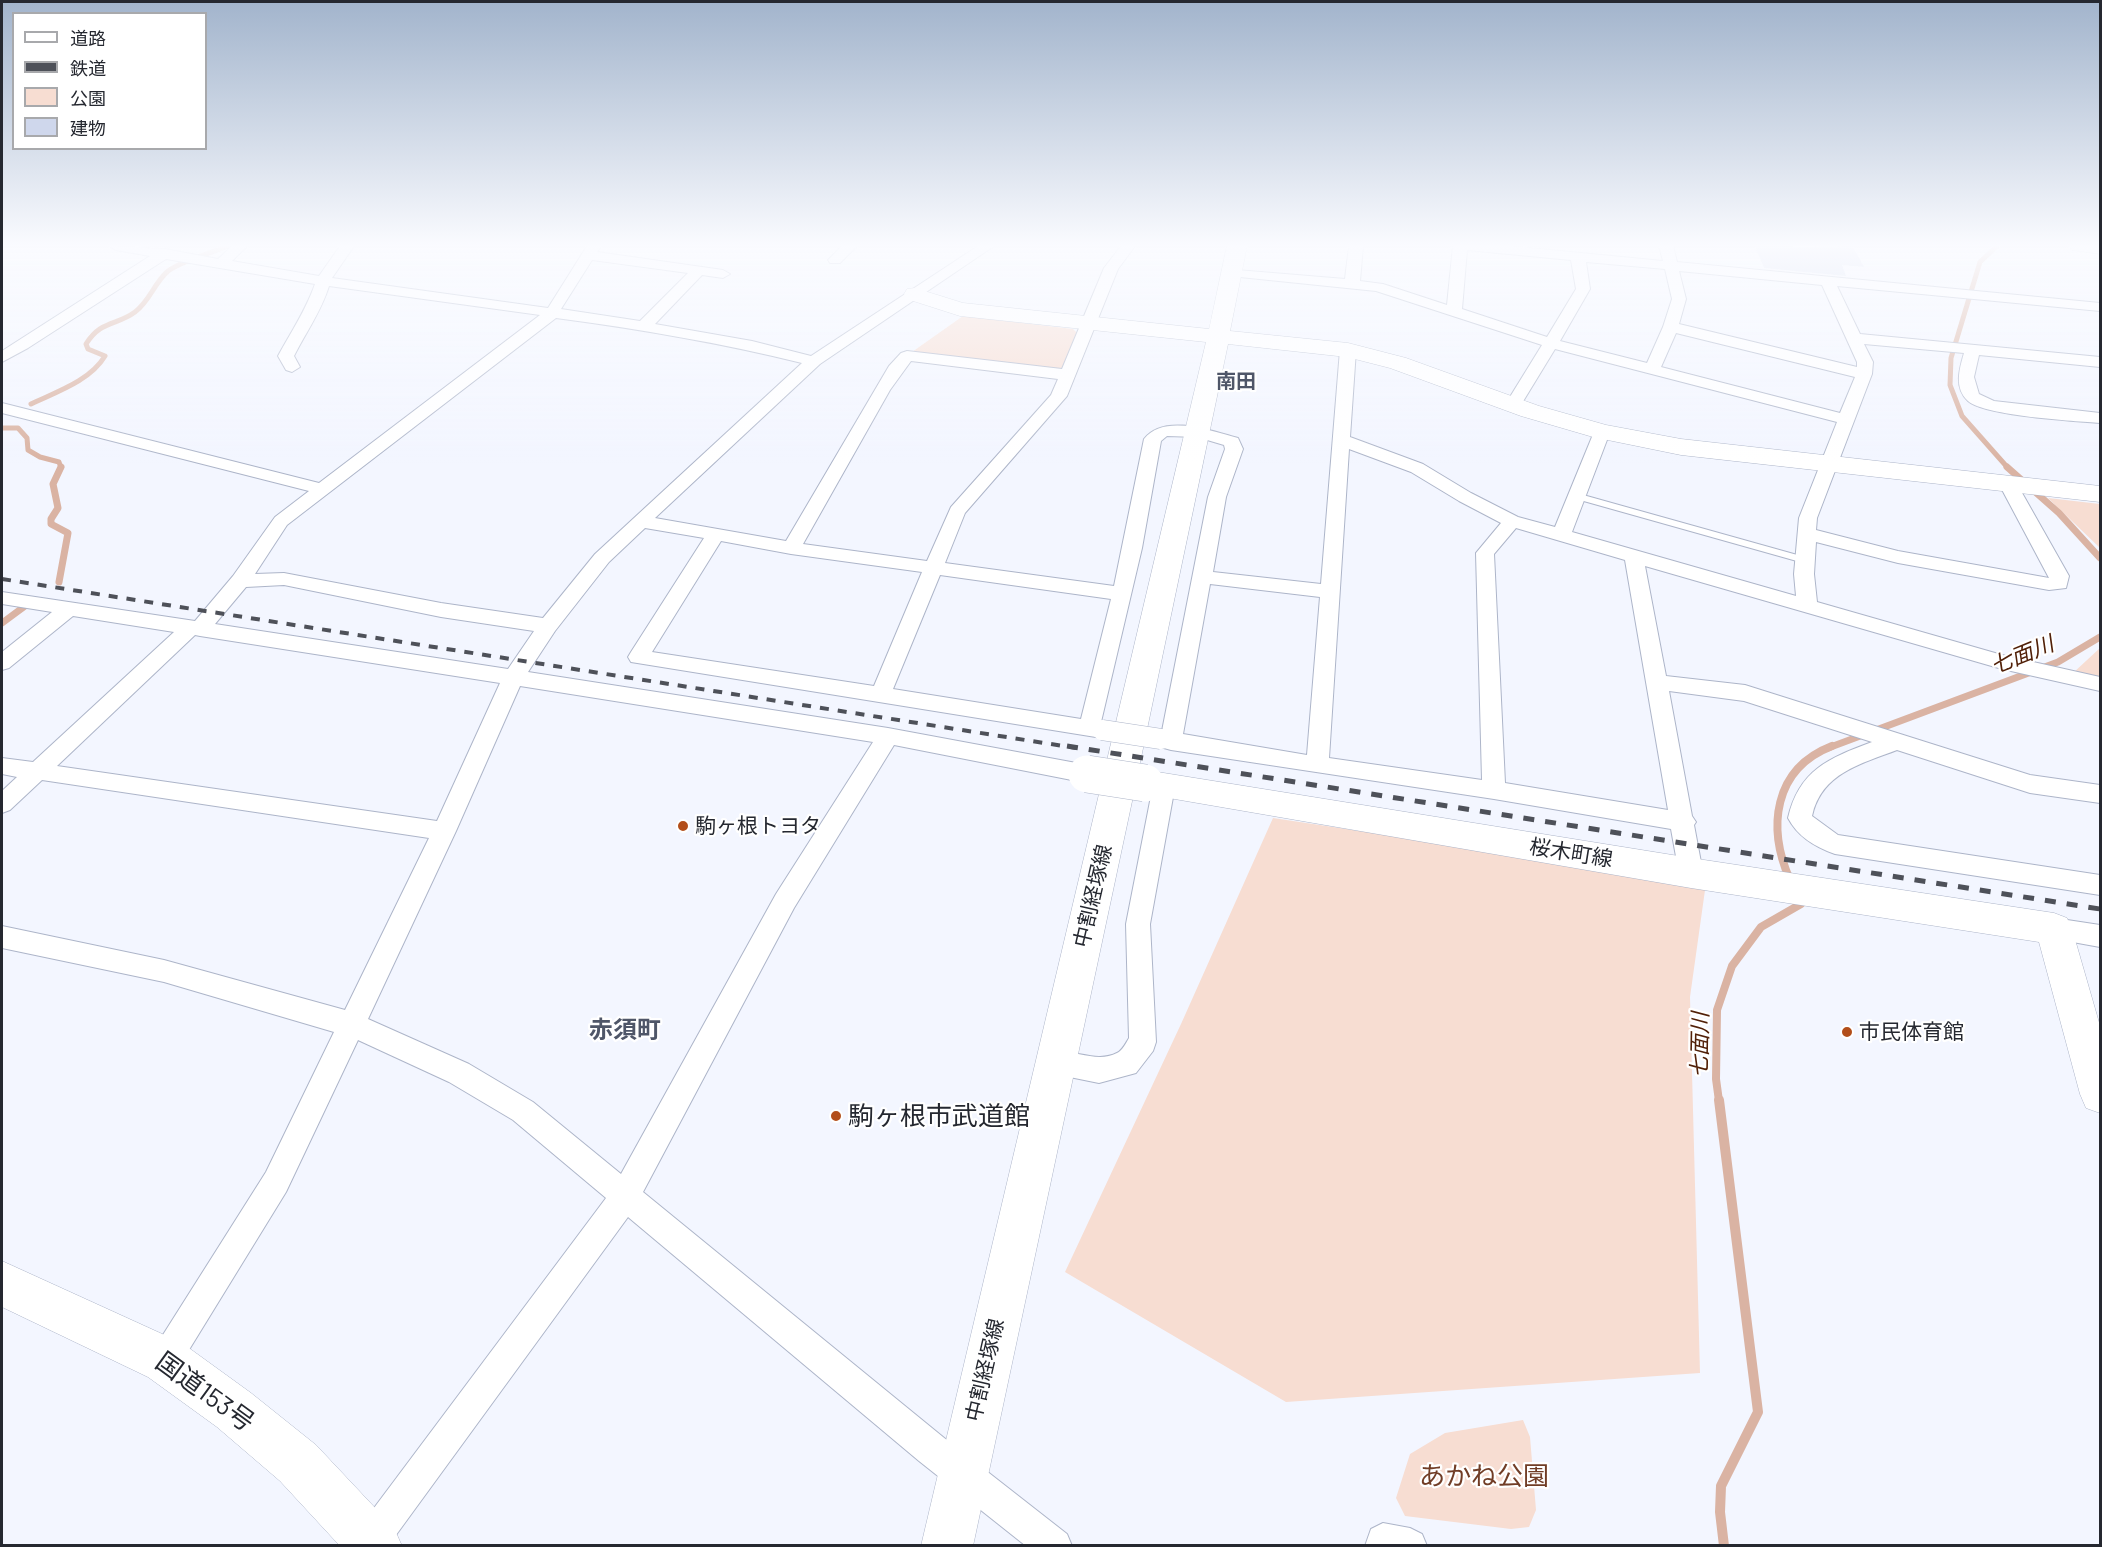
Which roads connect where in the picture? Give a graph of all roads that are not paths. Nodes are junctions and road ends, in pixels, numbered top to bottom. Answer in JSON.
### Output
{"nodes":[{"id":1,"x":67,"y":318,"type":"edge"},
{"id":2,"x":306,"y":318,"type":"edge"},
{"id":3,"x":546,"y":318,"type":"edge"},
{"id":4,"x":594,"y":318,"type":"edge"},
{"id":5,"x":652,"y":318,"type":"edge"},
{"id":6,"x":879,"y":318,"type":"edge"},
{"id":7,"x":1043,"y":318,"type":"edge"},
{"id":8,"x":1089,"y":318,"type":"edge"},
{"id":9,"x":1221,"y":318,"type":"edge"},
{"id":10,"x":1476,"y":318,"type":"edge"},
{"id":11,"x":1566,"y":318,"type":"edge"},
{"id":12,"x":1674,"y":318,"type":"edge"},
{"id":13,"x":1845,"y":318,"type":"edge"},
{"id":14,"x":1087,"y":323,"type":"junction"},
{"id":15,"x":644,"y":326,"type":"junction"},
{"id":16,"x":1671,"y":327,"type":"junction"},
{"id":17,"x":1217,"y":336,"type":"junction"},
{"id":18,"x":1854,"y":338,"type":"junction"},
{"id":19,"x":1551,"y":343,"type":"junction"},
{"id":20,"x":1348,"y":350,"type":"junction"},
{"id":21,"x":1970,"y":350,"type":"junction"},
{"id":22,"x":2,"y":357,"type":"edge"},
{"id":23,"x":814,"y":361,"type":"junction"},
{"id":24,"x":2100,"y":362,"type":"edge"},
{"id":25,"x":292,"y":367,"type":"dead end"},
{"id":26,"x":1653,"y":368,"type":"junction"},
{"id":27,"x":1864,"y":374,"type":"junction"},
{"id":28,"x":1069,"y":375,"type":"junction"},
{"id":29,"x":1513,"y":405,"type":"junction"},
{"id":30,"x":4,"y":410,"type":"edge"},
{"id":31,"x":2100,"y":418,"type":"edge"},
{"id":32,"x":1847,"y":420,"type":"junction"},
{"id":33,"x":1198,"y":432,"type":"junction"},
{"id":34,"x":1602,"y":432,"type":"junction"},
{"id":35,"x":1342,"y":440,"type":"junction"},
{"id":36,"x":1830,"y":465,"type":"junction"},
{"id":37,"x":2011,"y":485,"type":"junction"},
{"id":38,"x":322,"y":489,"type":"junction"},
{"id":39,"x":2100,"y":494,"type":"edge"},
{"id":40,"x":1576,"y":496,"type":"junction"},
{"id":41,"x":640,"y":521,"type":"junction"},
{"id":42,"x":1512,"y":521,"type":"junction"},
{"id":43,"x":1562,"y":534,"type":"junction"},
{"id":44,"x":1807,"y":534,"type":"junction"},
{"id":45,"x":715,"y":536,"type":"junction"},
{"id":46,"x":791,"y":548,"type":"junction"},
{"id":47,"x":1634,"y":555,"type":"junction"},
{"id":48,"x":1804,"y":560,"type":"junction"},
{"id":49,"x":933,"y":569,"type":"junction"},
{"id":50,"x":1203,"y":577,"type":"junction"},
{"id":51,"x":240,"y":581,"type":"junction"},
{"id":52,"x":1331,"y":592,"type":"junction"},
{"id":53,"x":1122,"y":594,"type":"junction"},
{"id":54,"x":2,"y":598,"type":"edge"},
{"id":55,"x":1807,"y":604,"type":"junction"},
{"id":56,"x":69,"y":608,"type":"junction"},
{"id":57,"x":548,"y":626,"type":"junction"},
{"id":58,"x":195,"y":628,"type":"junction"},
{"id":59,"x":2,"y":663,"type":"edge"},
{"id":60,"x":513,"y":678,"type":"junction"},
{"id":61,"x":1657,"y":682,"type":"junction"},
{"id":62,"x":2100,"y":684,"type":"edge"},
{"id":63,"x":881,"y":694,"type":"junction"},
{"id":64,"x":1095,"y":729,"type":"junction"},
{"id":65,"x":888,"y":736,"type":"junction"},
{"id":66,"x":1166,"y":740,"type":"junction"},
{"id":67,"x":1892,"y":740,"type":"junction"},
{"id":68,"x":1317,"y":765,"type":"junction"},
{"id":69,"x":2,"y":766,"type":"edge"},
{"id":70,"x":34,"y":773,"type":"junction"},
{"id":71,"x":1087,"y":774,"type":"joint"},
{"id":72,"x":1154,"y":785,"type":"junction"},
{"id":73,"x":1494,"y":790,"type":"junction"},
{"id":74,"x":2100,"y":794,"type":"edge"},
{"id":75,"x":2,"y":804,"type":"edge"},
{"id":76,"x":1684,"y":822,"type":"junction"},
{"id":77,"x":444,"y":831,"type":"junction"},
{"id":78,"x":1691,"y":873,"type":"junction"},
{"id":79,"x":2100,"y":885,"type":"edge"},
{"id":80,"x":2054,"y":929,"type":"junction"},
{"id":81,"x":2100,"y":936,"type":"edge"},
{"id":82,"x":2,"y":937,"type":"edge"},
{"id":83,"x":350,"y":1024,"type":"junction"},
{"id":84,"x":1055,"y":1063,"type":"junction"},
{"id":85,"x":2100,"y":1094,"type":"edge"},
{"id":86,"x":626,"y":1195,"type":"junction"},
{"id":87,"x":2,"y":1284,"type":"edge"},
{"id":88,"x":165,"y":1360,"type":"junction"},
{"id":89,"x":962,"y":1473,"type":"junction"},
{"id":90,"x":374,"y":1543,"type":"edge"},
{"id":91,"x":947,"y":1545,"type":"edge"},
{"id":92,"x":1055,"y":1545,"type":"edge"},
{"id":93,"x":1382,"y":1545,"type":"edge"},
{"id":94,"x":1410,"y":1545,"type":"edge"}],
"edges":[{"from":1,"to":22,"type":"street"},
{"from":2,"to":25,"type":"street"},
{"from":3,"to":38,"type":"street"},
{"from":4,"to":15,"type":"street"},
{"from":5,"to":15,"type":"street"},
{"from":6,"to":23,"type":"street"},
{"from":7,"to":14,"type":"main road"},
{"from":8,"to":14,"type":"street"},
{"from":9,"to":17,"type":"main road","name":"中割経塚線"},
{"from":10,"to":19,"type":"street"},
{"from":11,"to":19,"type":"street"},
{"from":12,"to":16,"type":"street"},
{"from":13,"to":18,"type":"street"},
{"from":14,"to":17,"type":"main road"},
{"from":14,"to":28,"type":"street"},
{"from":15,"to":23,"type":"street"},
{"from":16,"to":26,"type":"street"},
{"from":16,"to":27,"type":"street"},
{"from":17,"to":20,"type":"main road"},
{"from":17,"to":33,"type":"main road","name":"中割経塚線"},
{"from":18,"to":21,"type":"street"},
{"from":18,"to":27,"type":"street"},
{"from":19,"to":26,"type":"street"},
{"from":19,"to":29,"type":"street"},
{"from":20,"to":29,"type":"main road"},
{"from":20,"to":35,"type":"street"},
{"from":21,"to":24,"type":"street"},
{"from":21,"to":31,"type":"street"},
{"from":23,"to":41,"type":"street"},
{"from":26,"to":32,"type":"street"},
{"from":27,"to":32,"type":"street"},
{"from":28,"to":46,"type":"street"},
{"from":28,"to":49,"type":"street"},
{"from":29,"to":34,"type":"main road"},
{"from":30,"to":38,"type":"street"},
{"from":32,"to":36,"type":"street"},
{"from":33,"to":50,"type":"street"},
{"from":33,"to":53,"type":"street"},
{"from":33,"to":84,"type":"main road","name":"中割経塚線"},
{"from":34,"to":36,"type":"main road"},
{"from":34,"to":40,"type":"street"},
{"from":35,"to":42,"type":"street"},
{"from":35,"to":52,"type":"street"},
{"from":36,"to":37,"type":"main road"},
{"from":36,"to":44,"type":"street"},
{"from":37,"to":39,"type":"main road"},
{"from":37,"to":44,"type":"street"},
{"from":38,"to":51,"type":"street"},
{"from":40,"to":43,"type":"street"},
{"from":40,"to":48,"type":"lane"},
{"from":41,"to":45,"type":"street"},
{"from":41,"to":57,"type":"street"},
{"from":42,"to":43,"type":"street"},
{"from":42,"to":73,"type":"street"},
{"from":43,"to":47,"type":"street"},
{"from":44,"to":48,"type":"street"},
{"from":45,"to":46,"type":"street"},
{"from":45,"to":63,"type":"street"},
{"from":46,"to":49,"type":"street"},
{"from":47,"to":55,"type":"street"},
{"from":47,"to":61,"type":"street"},
{"from":48,"to":55,"type":"street"},
{"from":49,"to":53,"type":"street"},
{"from":49,"to":63,"type":"street"},
{"from":50,"to":52,"type":"street"},
{"from":50,"to":66,"type":"street"},
{"from":51,"to":57,"type":"street"},
{"from":51,"to":58,"type":"street"},
{"from":52,"to":68,"type":"street"},
{"from":53,"to":64,"type":"street"},
{"from":54,"to":56,"type":"street"},
{"from":55,"to":62,"type":"street"},
{"from":56,"to":58,"type":"street"},
{"from":56,"to":59,"type":"street"},
{"from":57,"to":60,"type":"street"},
{"from":58,"to":60,"type":"street"},
{"from":58,"to":70,"type":"street"},
{"from":60,"to":65,"type":"street"},
{"from":60,"to":77,"type":"street"},
{"from":61,"to":67,"type":"street"},
{"from":61,"to":76,"type":"street"},
{"from":63,"to":64,"type":"street"},
{"from":64,"to":66,"type":"street","bridge":true},
{"from":65,"to":71,"type":"street"},
{"from":65,"to":86,"type":"street"},
{"from":66,"to":68,"type":"street"},
{"from":67,"to":74,"type":"street"},
{"from":67,"to":79,"type":"street"},
{"from":68,"to":73,"type":"street"},
{"from":69,"to":70,"type":"street"},
{"from":70,"to":75,"type":"street"},
{"from":70,"to":77,"type":"street"},
{"from":71,"to":72,"type":"main road","name":"桜木町線","bridge":true},
{"from":72,"to":78,"type":"main road","name":"桜木町線"},
{"from":72,"to":84,"type":"street"},
{"from":73,"to":76,"type":"street"},
{"from":76,"to":78,"type":"street"},
{"from":77,"to":83,"type":"street"},
{"from":78,"to":80,"type":"main road","name":"桜木町線"},
{"from":80,"to":81,"type":"street"},
{"from":80,"to":85,"type":"main road"},
{"from":82,"to":83,"type":"street"},
{"from":83,"to":86,"type":"street"},
{"from":83,"to":88,"type":"street"},
{"from":84,"to":89,"type":"main road","name":"中割経塚線"},
{"from":86,"to":89,"type":"street"},
{"from":86,"to":90,"type":"street"},
{"from":87,"to":88,"type":"main road","name":"国道153号"},
{"from":88,"to":90,"type":"main road","name":"国道153号"},
{"from":89,"to":91,"type":"main road","name":"中割経塚線"},
{"from":89,"to":92,"type":"street"},
{"from":93,"to":94,"type":"street"}]}
